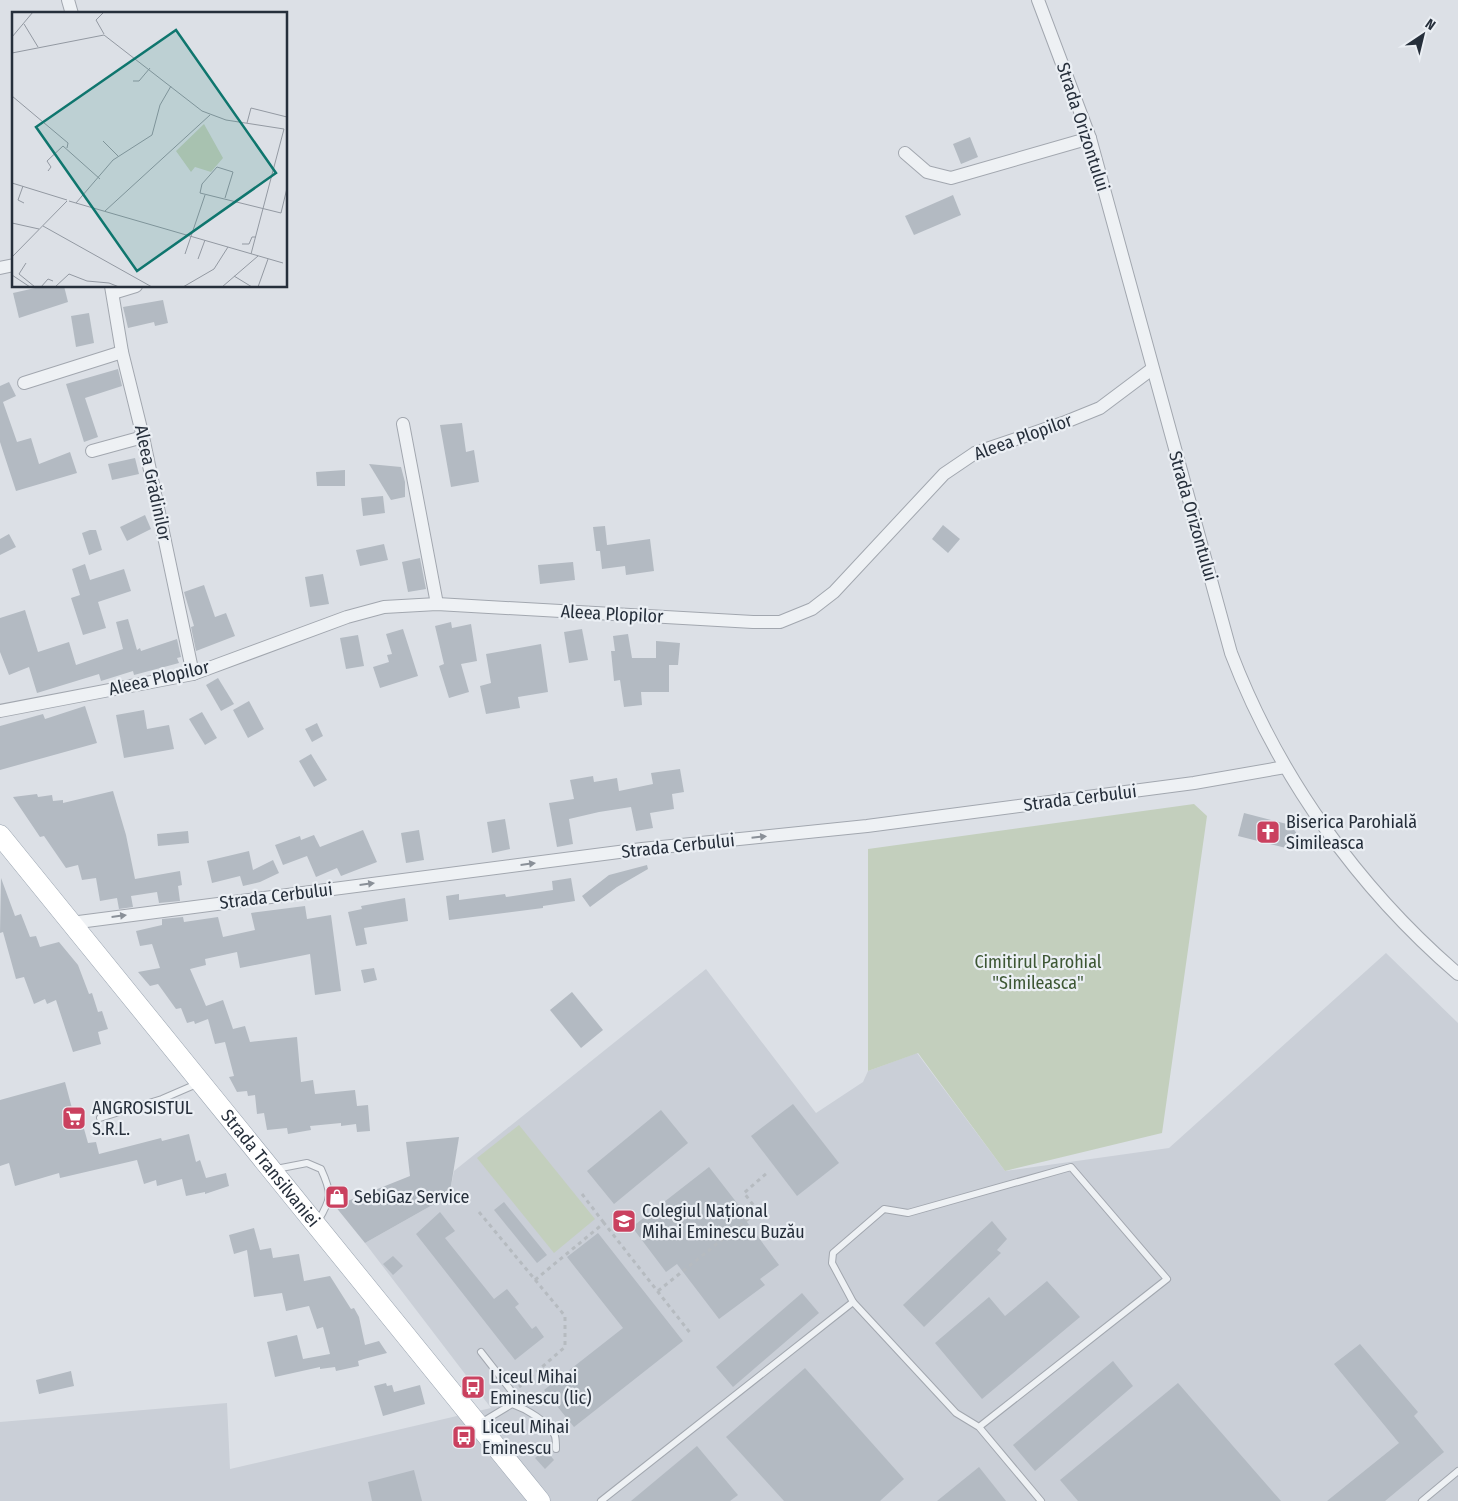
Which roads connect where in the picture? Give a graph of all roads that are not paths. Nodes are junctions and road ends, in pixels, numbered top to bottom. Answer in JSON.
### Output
{"nodes":[{"id":1,"x":1038,"y":0,"type":"edge"},
{"id":2,"x":1090,"y":138,"type":"junction"},
{"id":3,"x":905,"y":153,"type":"dead end"},
{"id":4,"x":112,"y":290,"type":"edge"},
{"id":5,"x":122,"y":352,"type":"junction"},
{"id":6,"x":1152,"y":369,"type":"junction"},
{"id":7,"x":24,"y":383,"type":"dead end"},
{"id":8,"x":403,"y":424,"type":"dead end"},
{"id":9,"x":143,"y":437,"type":"junction"},
{"id":10,"x":92,"y":451,"type":"dead end"},
{"id":11,"x":438,"y":604,"type":"junction"},
{"id":12,"x":194,"y":674,"type":"junction"},
{"id":13,"x":0,"y":711,"type":"edge"},
{"id":14,"x":1284,"y":767,"type":"junction"},
{"id":15,"x":0,"y":835,"type":"edge"},
{"id":16,"x":70,"y":923,"type":"junction"},
{"id":17,"x":1458,"y":974,"type":"edge"},
{"id":18,"x":200,"y":1082,"type":"junction"},
{"id":19,"x":100,"y":1118,"type":"dead end"},
{"id":20,"x":271,"y":1170,"type":"junction"},
{"id":21,"x":316,"y":1224,"type":"junction"},
{"id":22,"x":853,"y":1302,"type":"junction"},
{"id":23,"x":481,"y":1352,"type":"dead end"},
{"id":24,"x":514,"y":1393,"type":"junction"},
{"id":25,"x":512,"y":1404,"type":"junction"},
{"id":26,"x":524,"y":1409,"type":"junction"},
{"id":27,"x":478,"y":1424,"type":"junction"},
{"id":28,"x":979,"y":1427,"type":"junction"},
{"id":29,"x":556,"y":1449,"type":"dead end"},
{"id":30,"x":1458,"y":1471,"type":"edge"},
{"id":31,"x":540,"y":1501,"type":"edge"},
{"id":32,"x":601,"y":1501,"type":"edge"},
{"id":33,"x":1041,"y":1501,"type":"edge"},
{"id":34,"x":1422,"y":1501,"type":"edge"}],
"edges":[{"from":1,"to":2,"type":"street","name":"Strada Orizontului"},
{"from":2,"to":3,"type":"street"},
{"from":2,"to":6,"type":"street","name":"Strada Orizontului"},
{"from":4,"to":5,"type":"street","name":"Aleea Grădinilor"},
{"from":5,"to":7,"type":"street"},
{"from":5,"to":9,"type":"street","name":"Aleea Grădinilor"},
{"from":6,"to":11,"type":"street","name":"Aleea Plopilor"},
{"from":6,"to":14,"type":"street","name":"Strada Orizontului"},
{"from":8,"to":11,"type":"street"},
{"from":9,"to":10,"type":"street"},
{"from":9,"to":12,"type":"street","name":"Aleea Grădinilor"},
{"from":11,"to":12,"type":"street","name":"Aleea Plopilor"},
{"from":12,"to":13,"type":"street","name":"Aleea Plopilor"},
{"from":16,"to":14,"type":"street","name":"Strada Cerbului","one_way":true},
{"from":14,"to":17,"type":"street","name":"Strada Orizontului"},
{"from":15,"to":16,"type":"main road","name":"Strada Transilvaniei"},
{"from":16,"to":18,"type":"main road","name":"Strada Transilvaniei"},
{"from":18,"to":19,"type":"lane"},
{"from":18,"to":20,"type":"main road","name":"Strada Transilvaniei"},
{"from":20,"to":21,"type":"main road","name":"Strada Transilvaniei"},
{"from":20,"to":21,"type":"lane"},
{"from":21,"to":27,"type":"main road","name":"Strada Transilvaniei"},
{"from":22,"to":28,"type":"lane"},
{"from":22,"to":28,"type":"lane"},
{"from":22,"to":32,"type":"lane"},
{"from":23,"to":24,"type":"lane"},
{"from":24,"to":25,"type":"lane"},
{"from":24,"to":26,"type":"lane"},
{"from":25,"to":26,"type":"lane"},
{"from":25,"to":27,"type":"lane"},
{"from":26,"to":29,"type":"lane"},
{"from":27,"to":31,"type":"main road","name":"Strada Transilvaniei"},
{"from":28,"to":33,"type":"lane"},
{"from":30,"to":34,"type":"lane"}]}
